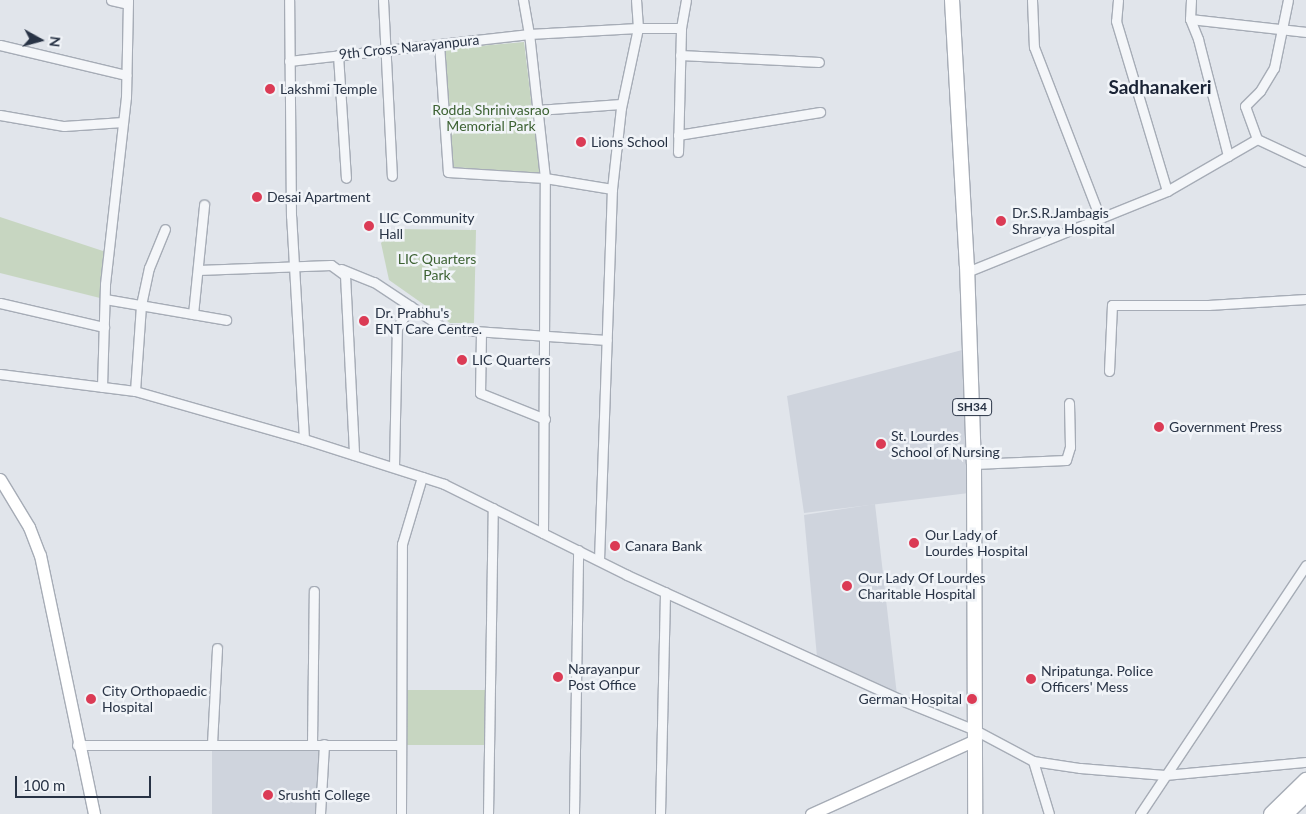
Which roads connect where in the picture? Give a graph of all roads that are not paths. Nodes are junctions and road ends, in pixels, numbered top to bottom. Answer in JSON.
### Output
{"nodes":[{"id":1,"x":111,"y":0,"type":"edge"},
{"id":2,"x":289,"y":0,"type":"edge"},
{"id":3,"x":383,"y":0,"type":"edge"},
{"id":4,"x":523,"y":0,"type":"edge"},
{"id":5,"x":636,"y":0,"type":"edge"},
{"id":6,"x":686,"y":0,"type":"edge"},
{"id":7,"x":952,"y":0,"type":"edge"},
{"id":8,"x":1032,"y":0,"type":"edge"},
{"id":9,"x":1118,"y":0,"type":"edge"},
{"id":10,"x":1191,"y":0,"type":"edge"},
{"id":11,"x":1288,"y":0,"type":"edge"},
{"id":12,"x":128,"y":2,"type":"edge"},
{"id":13,"x":1190,"y":19,"type":"junction"},
{"id":14,"x":638,"y":28,"type":"junction"},
{"id":15,"x":681,"y":28,"type":"junction"},
{"id":16,"x":1284,"y":30,"type":"junction"},
{"id":17,"x":1306,"y":32,"type":"edge"},
{"id":18,"x":529,"y":34,"type":"junction"},
{"id":19,"x":0,"y":44,"type":"edge"},
{"id":20,"x":439,"y":44,"type":"junction"},
{"id":21,"x":385,"y":50,"type":"junction"},
{"id":22,"x":338,"y":55,"type":"junction"},
{"id":23,"x":680,"y":55,"type":"junction"},
{"id":24,"x":289,"y":61,"type":"junction"},
{"id":25,"x":819,"y":62,"type":"dead end"},
{"id":26,"x":126,"y":75,"type":"junction"},
{"id":27,"x":622,"y":104,"type":"junction"},
{"id":28,"x":537,"y":110,"type":"junction"},
{"id":29,"x":820,"y":112,"type":"dead end"},
{"id":30,"x":0,"y":115,"type":"edge"},
{"id":31,"x":123,"y":122,"type":"junction"},
{"id":32,"x":678,"y":135,"type":"junction"},
{"id":33,"x":1257,"y":139,"type":"junction"},
{"id":34,"x":678,"y":152,"type":"dead end"},
{"id":35,"x":1228,"y":156,"type":"junction"},
{"id":36,"x":1306,"y":162,"type":"edge"},
{"id":37,"x":392,"y":176,"type":"dead end"},
{"id":38,"x":346,"y":178,"type":"dead end"},
{"id":39,"x":545,"y":178,"type":"junction"},
{"id":40,"x":612,"y":189,"type":"junction"},
{"id":41,"x":1167,"y":191,"type":"junction"},
{"id":42,"x":204,"y":205,"type":"dead end"},
{"id":43,"x":1100,"y":218,"type":"junction"},
{"id":44,"x":165,"y":229,"type":"dead end"},
{"id":45,"x":331,"y":265,"type":"junction"},
{"id":46,"x":293,"y":268,"type":"junction"},
{"id":47,"x":198,"y":270,"type":"junction"},
{"id":48,"x":967,"y":272,"type":"junction"},
{"id":49,"x":1306,"y":298,"type":"edge"},
{"id":50,"x":105,"y":299,"type":"junction"},
{"id":51,"x":0,"y":304,"type":"edge"},
{"id":52,"x":141,"y":306,"type":"junction"},
{"id":53,"x":411,"y":306,"type":"junction"},
{"id":54,"x":193,"y":314,"type":"junction"},
{"id":55,"x":226,"y":320,"type":"dead end"},
{"id":56,"x":104,"y":327,"type":"junction"},
{"id":57,"x":481,"y":332,"type":"junction"},
{"id":58,"x":546,"y":336,"type":"junction"},
{"id":59,"x":607,"y":340,"type":"junction"},
{"id":60,"x":1109,"y":371,"type":"dead end"},
{"id":61,"x":0,"y":374,"type":"edge"},
{"id":62,"x":102,"y":387,"type":"junction"},
{"id":63,"x":135,"y":391,"type":"junction"},
{"id":64,"x":1069,"y":403,"type":"dead end"},
{"id":65,"x":545,"y":419,"type":"junction"},
{"id":66,"x":304,"y":438,"type":"junction"},
{"id":67,"x":354,"y":455,"type":"junction"},
{"id":68,"x":974,"y":464,"type":"junction"},
{"id":69,"x":394,"y":468,"type":"junction"},
{"id":70,"x":422,"y":477,"type":"junction"},
{"id":71,"x":0,"y":479,"type":"edge"},
{"id":72,"x":493,"y":508,"type":"junction"},
{"id":73,"x":543,"y":533,"type":"junction"},
{"id":74,"x":578,"y":550,"type":"junction"},
{"id":75,"x":599,"y":560,"type":"junction"},
{"id":76,"x":1306,"y":565,"type":"edge"},
{"id":77,"x":314,"y":591,"type":"dead end"},
{"id":78,"x":666,"y":592,"type":"junction"},
{"id":79,"x":217,"y":648,"type":"dead end"},
{"id":80,"x":975,"y":735,"type":"junction"},
{"id":81,"x":212,"y":744,"type":"junction"},
{"id":82,"x":312,"y":744,"type":"junction"},
{"id":83,"x":324,"y":744,"type":"junction"},
{"id":84,"x":77,"y":745,"type":"junction"},
{"id":85,"x":401,"y":745,"type":"junction"},
{"id":86,"x":1033,"y":761,"type":"junction"},
{"id":87,"x":1306,"y":762,"type":"edge"},
{"id":88,"x":1165,"y":774,"type":"junction"},
{"id":89,"x":1306,"y":780,"type":"edge"},
{"id":90,"x":1306,"y":795,"type":"edge"},
{"id":91,"x":94,"y":814,"type":"edge"},
{"id":92,"x":320,"y":814,"type":"edge"},
{"id":93,"x":401,"y":814,"type":"edge"},
{"id":94,"x":488,"y":814,"type":"edge"},
{"id":95,"x":574,"y":814,"type":"edge"},
{"id":96,"x":660,"y":814,"type":"edge"},
{"id":97,"x":811,"y":814,"type":"edge"},
{"id":98,"x":975,"y":814,"type":"edge"},
{"id":99,"x":1049,"y":814,"type":"edge"},
{"id":100,"x":1140,"y":814,"type":"edge"},
{"id":101,"x":1271,"y":814,"type":"edge"},
{"id":102,"x":1286,"y":814,"type":"edge"}],
"edges":[{"from":1,"to":12,"type":"street"},
{"from":2,"to":24,"type":"street"},
{"from":3,"to":21,"type":"street"},
{"from":4,"to":18,"type":"street"},
{"from":5,"to":14,"type":"street"},
{"from":6,"to":15,"type":"street"},
{"from":7,"to":48,"type":"main road","number":"SH34"},
{"from":8,"to":43,"type":"street"},
{"from":9,"to":41,"type":"street"},
{"from":10,"to":13,"type":"street"},
{"from":11,"to":16,"type":"street"},
{"from":12,"to":26,"type":"street"},
{"from":13,"to":16,"type":"street"},
{"from":13,"to":35,"type":"street"},
{"from":14,"to":15,"type":"street","name":"9th Cross Narayanpura"},
{"from":14,"to":18,"type":"street","name":"9th Cross Narayanpura"},
{"from":14,"to":27,"type":"street"},
{"from":15,"to":23,"type":"street"},
{"from":16,"to":17,"type":"street"},
{"from":16,"to":33,"type":"street"},
{"from":18,"to":20,"type":"street","name":"9th Cross Narayanpura"},
{"from":18,"to":28,"type":"street"},
{"from":19,"to":26,"type":"street"},
{"from":20,"to":21,"type":"street","name":"9th Cross Narayanpura"},
{"from":20,"to":39,"type":"street"},
{"from":21,"to":22,"type":"street","name":"9th Cross Narayanpura"},
{"from":21,"to":37,"type":"street"},
{"from":22,"to":24,"type":"street","name":"9th Cross Narayanpura"},
{"from":22,"to":38,"type":"street"},
{"from":23,"to":25,"type":"street"},
{"from":23,"to":32,"type":"street"},
{"from":24,"to":46,"type":"street"},
{"from":26,"to":31,"type":"street"},
{"from":27,"to":28,"type":"street"},
{"from":27,"to":40,"type":"street"},
{"from":28,"to":39,"type":"street"},
{"from":29,"to":32,"type":"street"},
{"from":30,"to":31,"type":"street"},
{"from":31,"to":50,"type":"street"},
{"from":32,"to":34,"type":"street"},
{"from":33,"to":35,"type":"street"},
{"from":33,"to":36,"type":"street"},
{"from":35,"to":41,"type":"street"},
{"from":39,"to":40,"type":"street"},
{"from":39,"to":58,"type":"street"},
{"from":40,"to":59,"type":"street"},
{"from":41,"to":43,"type":"street"},
{"from":42,"to":47,"type":"street"},
{"from":43,"to":48,"type":"street"},
{"from":44,"to":52,"type":"street"},
{"from":45,"to":46,"type":"street"},
{"from":45,"to":53,"type":"street"},
{"from":45,"to":67,"type":"street"},
{"from":46,"to":47,"type":"street"},
{"from":46,"to":66,"type":"street"},
{"from":47,"to":54,"type":"street"},
{"from":48,"to":68,"type":"main road","number":"SH34"},
{"from":49,"to":60,"type":"street"},
{"from":50,"to":52,"type":"street"},
{"from":50,"to":56,"type":"street"},
{"from":51,"to":56,"type":"street"},
{"from":52,"to":54,"type":"street"},
{"from":52,"to":63,"type":"street"},
{"from":53,"to":57,"type":"street"},
{"from":53,"to":69,"type":"street"},
{"from":54,"to":55,"type":"street"},
{"from":56,"to":62,"type":"street"},
{"from":57,"to":58,"type":"street"},
{"from":57,"to":65,"type":"street"},
{"from":58,"to":59,"type":"street"},
{"from":58,"to":65,"type":"street"},
{"from":59,"to":75,"type":"street"},
{"from":61,"to":62,"type":"street"},
{"from":62,"to":63,"type":"street"},
{"from":63,"to":66,"type":"street"},
{"from":64,"to":68,"type":"street"},
{"from":65,"to":73,"type":"street"},
{"from":66,"to":67,"type":"street"},
{"from":67,"to":69,"type":"street"},
{"from":68,"to":80,"type":"main road","number":"SH34"},
{"from":69,"to":70,"type":"street"},
{"from":70,"to":72,"type":"street"},
{"from":70,"to":85,"type":"street"},
{"from":71,"to":84,"type":"street"},
{"from":72,"to":73,"type":"street"},
{"from":72,"to":94,"type":"street"},
{"from":73,"to":74,"type":"street"},
{"from":74,"to":75,"type":"street"},
{"from":74,"to":95,"type":"street"},
{"from":75,"to":78,"type":"street"},
{"from":76,"to":88,"type":"street"},
{"from":77,"to":82,"type":"street"},
{"from":78,"to":80,"type":"street"},
{"from":78,"to":96,"type":"street"},
{"from":79,"to":81,"type":"street"},
{"from":80,"to":86,"type":"street"},
{"from":80,"to":97,"type":"street"},
{"from":80,"to":98,"type":"main road","number":"SH34"},
{"from":81,"to":82,"type":"street"},
{"from":81,"to":84,"type":"street"},
{"from":82,"to":83,"type":"street"},
{"from":83,"to":85,"type":"street"},
{"from":83,"to":92,"type":"street"},
{"from":84,"to":91,"type":"street"},
{"from":85,"to":93,"type":"street"},
{"from":86,"to":88,"type":"street"},
{"from":86,"to":99,"type":"street"},
{"from":87,"to":88,"type":"street"},
{"from":88,"to":100,"type":"street"},
{"from":89,"to":101,"type":"main road"},
{"from":90,"to":102,"type":"main road"}]}
